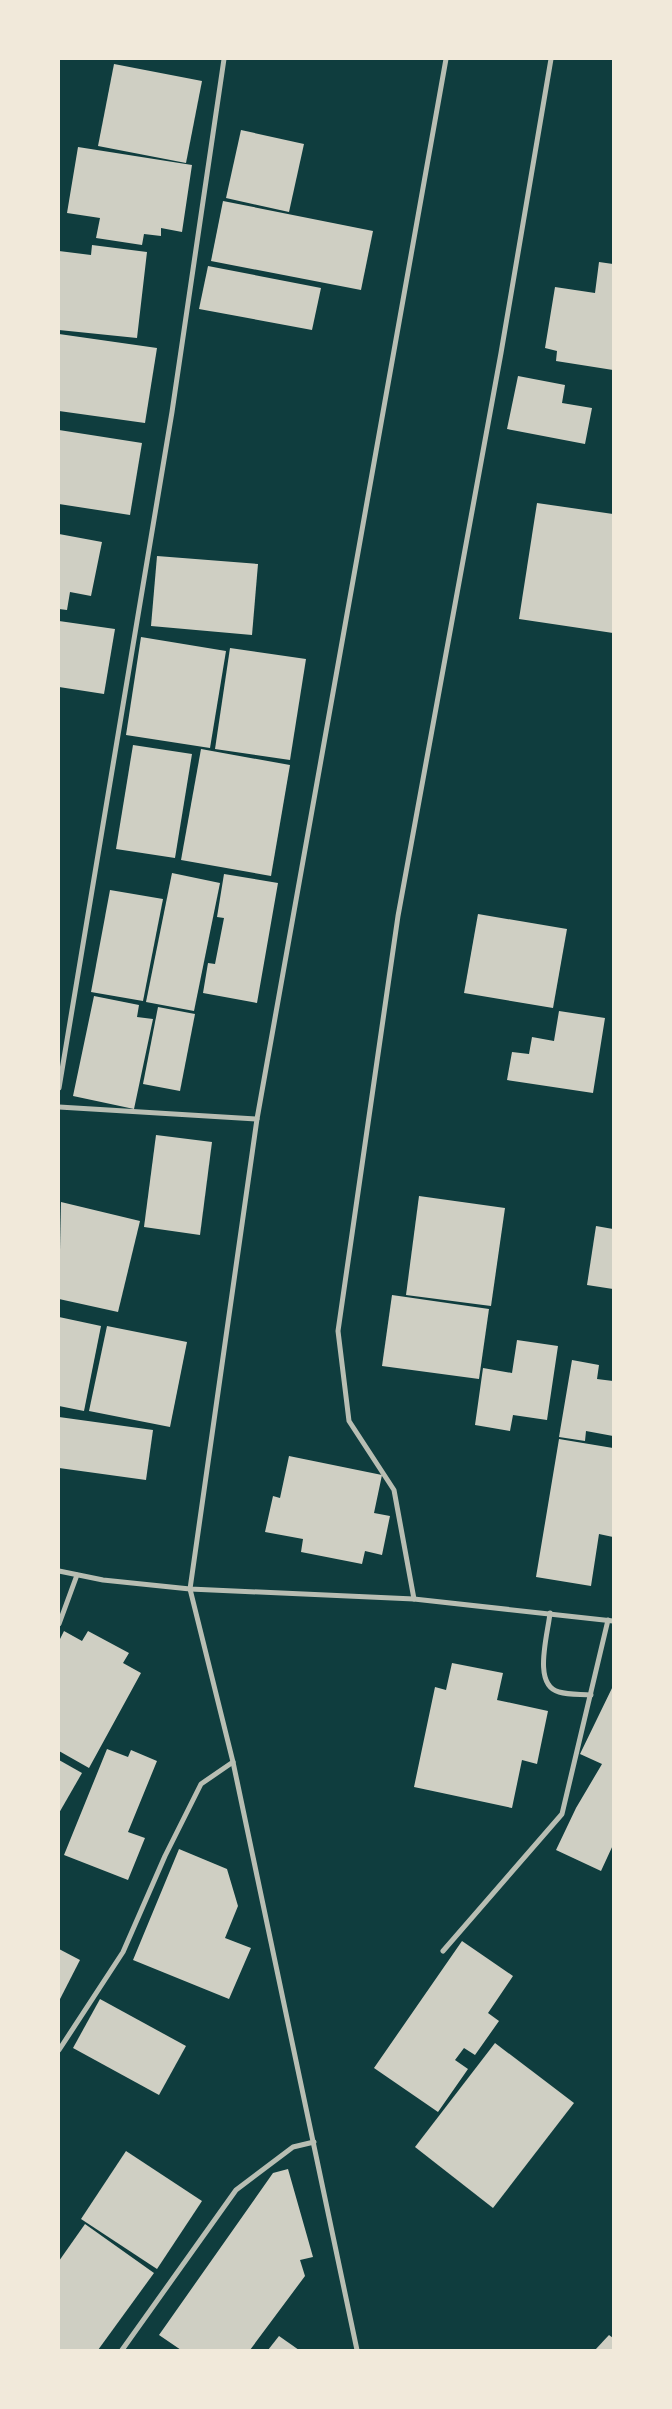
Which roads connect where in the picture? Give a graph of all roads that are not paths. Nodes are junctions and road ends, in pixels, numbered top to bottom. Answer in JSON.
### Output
{"nodes":[{"id":1,"x":224,"y":59,"type":"edge"},
{"id":2,"x":446,"y":59,"type":"edge"},
{"id":3,"x":551,"y":59,"type":"edge"},
{"id":4,"x":59,"y":1088,"type":"edge"},
{"id":5,"x":59,"y":1107,"type":"edge"},
{"id":6,"x":257,"y":1120,"type":"junction"},
{"id":7,"x":59,"y":1571,"type":"edge"},
{"id":8,"x":78,"y":1574,"type":"junction"},
{"id":9,"x":190,"y":1590,"type":"junction"},
{"id":10,"x":414,"y":1599,"type":"junction"},
{"id":11,"x":550,"y":1614,"type":"junction"},
{"id":12,"x":610,"y":1620,"type":"edge"},
{"id":13,"x":59,"y":1624,"type":"edge"},
{"id":14,"x":591,"y":1695,"type":"junction"},
{"id":15,"x":233,"y":1762,"type":"junction"},
{"id":16,"x":443,"y":1951,"type":"dead end"},
{"id":17,"x":59,"y":2050,"type":"edge"},
{"id":18,"x":314,"y":2142,"type":"junction"},
{"id":19,"x":122,"y":2350,"type":"edge"},
{"id":20,"x":357,"y":2350,"type":"edge"}],
"edges":[{"from":1,"to":4,"type":"street"},
{"from":2,"to":6,"type":"street"},
{"from":3,"to":10,"type":"street"},
{"from":5,"to":6,"type":"street"},
{"from":6,"to":9,"type":"street"},
{"from":7,"to":8,"type":"street"},
{"from":8,"to":9,"type":"street"},
{"from":8,"to":13,"type":"street"},
{"from":9,"to":10,"type":"street"},
{"from":9,"to":15,"type":"street"},
{"from":10,"to":11,"type":"street"},
{"from":11,"to":12,"type":"street"},
{"from":11,"to":14,"type":"street"},
{"from":12,"to":14,"type":"street"},
{"from":14,"to":16,"type":"street"},
{"from":15,"to":17,"type":"street"},
{"from":15,"to":18,"type":"street"},
{"from":18,"to":19,"type":"street"},
{"from":18,"to":20,"type":"street"}]}
